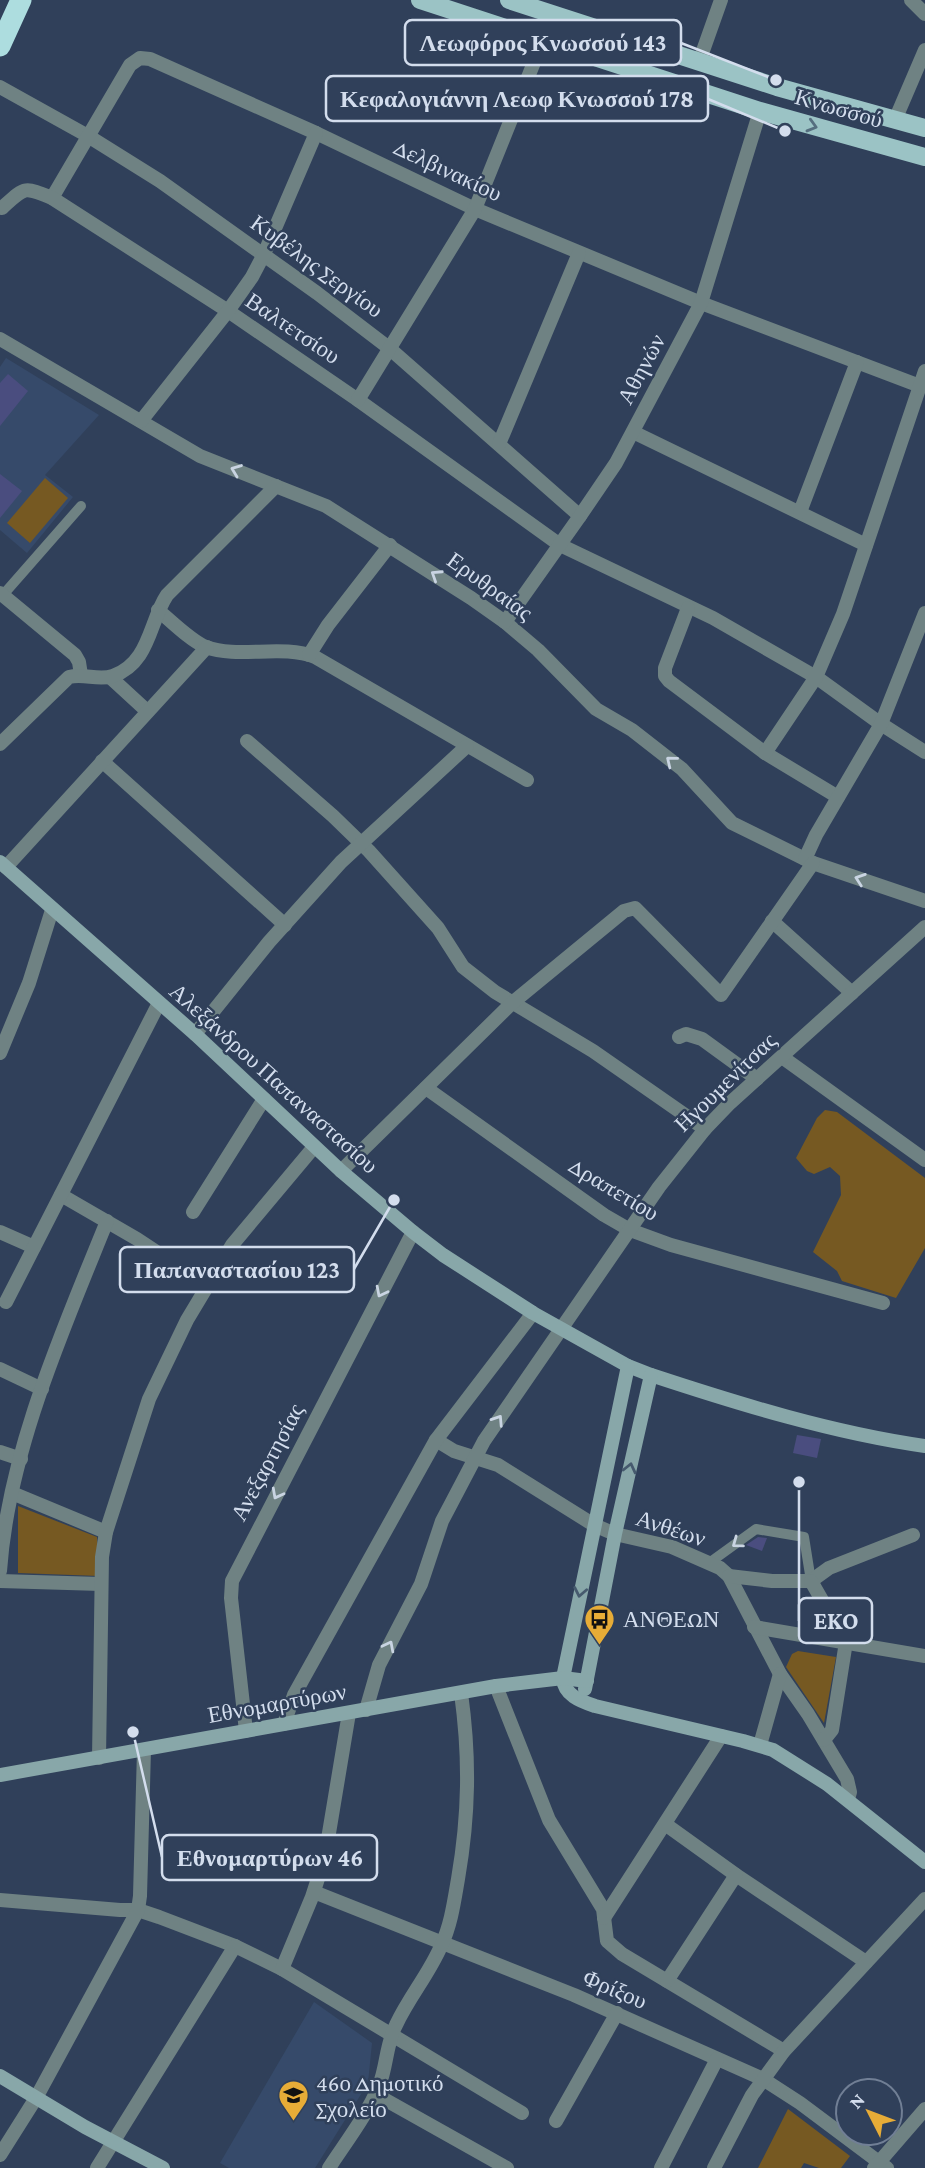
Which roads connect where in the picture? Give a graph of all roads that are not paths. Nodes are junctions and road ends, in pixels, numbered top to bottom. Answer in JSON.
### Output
{"nodes":[{"id":1,"x":21,"y":0,"type":"edge"},
{"id":2,"x":420,"y":0,"type":"edge"},
{"id":3,"x":509,"y":0,"type":"edge"},
{"id":4,"x":721,"y":0,"type":"edge"},
{"id":5,"x":911,"y":0,"type":"edge"},
{"id":6,"x":925,"y":14,"type":"edge"},
{"id":7,"x":543,"y":40,"type":"junction"},
{"id":8,"x":0,"y":46,"type":"edge"},
{"id":9,"x":925,"y":50,"type":"edge"},
{"id":10,"x":699,"y":62,"type":"junction"},
{"id":11,"x":0,"y":87,"type":"edge"},
{"id":12,"x":760,"y":111,"type":"junction"},
{"id":13,"x":895,"y":120,"type":"junction"},
{"id":14,"x":925,"y":128,"type":"edge"},
{"id":15,"x":316,"y":133,"type":"junction"},
{"id":16,"x":88,"y":136,"type":"junction"},
{"id":17,"x":925,"y":157,"type":"edge"},
{"id":18,"x":52,"y":198,"type":"junction"},
{"id":19,"x":2,"y":208,"type":"dead end"},
{"id":20,"x":475,"y":209,"type":"junction"},
{"id":21,"x":579,"y":253,"type":"junction"},
{"id":22,"x":264,"y":254,"type":"junction"},
{"id":23,"x":701,"y":303,"type":"junction"},
{"id":24,"x":229,"y":311,"type":"junction"},
{"id":25,"x":0,"y":339,"type":"edge"},
{"id":26,"x":389,"y":348,"type":"junction"},
{"id":27,"x":857,"y":362,"type":"junction"},
{"id":28,"x":925,"y":371,"type":"edge"},
{"id":29,"x":920,"y":386,"type":"junction"},
{"id":30,"x":358,"y":400,"type":"junction"},
{"id":31,"x":141,"y":421,"type":"junction"},
{"id":32,"x":634,"y":432,"type":"junction"},
{"id":33,"x":499,"y":444,"type":"junction"},
{"id":34,"x":276,"y":486,"type":"junction"},
{"id":35,"x":81,"y":506,"type":"dead end"},
{"id":36,"x":800,"y":512,"type":"junction"},
{"id":37,"x":580,"y":516,"type":"junction"},
{"id":38,"x":555,"y":541,"type":"junction"},
{"id":39,"x":390,"y":545,"type":"junction"},
{"id":40,"x":866,"y":545,"type":"junction"},
{"id":41,"x":1,"y":594,"type":"edge"},
{"id":42,"x":688,"y":608,"type":"junction"},
{"id":43,"x":158,"y":610,"type":"junction"},
{"id":44,"x":925,"y":613,"type":"edge"},
{"id":45,"x":505,"y":622,"type":"junction"},
{"id":46,"x":207,"y":647,"type":"junction"},
{"id":47,"x":309,"y":655,"type":"junction"},
{"id":48,"x":81,"y":675,"type":"junction"},
{"id":49,"x":110,"y":677,"type":"junction"},
{"id":50,"x":816,"y":677,"type":"junction"},
{"id":51,"x":147,"y":711,"type":"junction"},
{"id":52,"x":881,"y":723,"type":"junction"},
{"id":53,"x":247,"y":741,"type":"dead end"},
{"id":54,"x":0,"y":744,"type":"edge"},
{"id":55,"x":467,"y":746,"type":"junction"},
{"id":56,"x":925,"y":752,"type":"edge"},
{"id":57,"x":765,"y":753,"type":"junction"},
{"id":58,"x":102,"y":761,"type":"junction"},
{"id":59,"x":527,"y":780,"type":"dead end"},
{"id":60,"x":838,"y":797,"type":"junction"},
{"id":61,"x":361,"y":843,"type":"junction"},
{"id":62,"x":809,"y":861,"type":"junction"},
{"id":63,"x":3,"y":864,"type":"edge"},
{"id":64,"x":925,"y":901,"type":"edge"},
{"id":65,"x":52,"y":910,"type":"junction"},
{"id":66,"x":772,"y":921,"type":"junction"},
{"id":67,"x":285,"y":925,"type":"junction"},
{"id":68,"x":925,"y":927,"type":"edge"},
{"id":69,"x":852,"y":993,"type":"junction"},
{"id":70,"x":159,"y":1003,"type":"junction"},
{"id":71,"x":512,"y":1003,"type":"junction"},
{"id":72,"x":195,"y":1034,"type":"junction"},
{"id":73,"x":679,"y":1037,"type":"dead end"},
{"id":74,"x":0,"y":1053,"type":"edge"},
{"id":75,"x":782,"y":1057,"type":"junction"},
{"id":76,"x":757,"y":1079,"type":"junction"},
{"id":77,"x":426,"y":1088,"type":"junction"},
{"id":78,"x":264,"y":1099,"type":"junction"},
{"id":79,"x":705,"y":1129,"type":"junction"},
{"id":80,"x":314,"y":1146,"type":"junction"},
{"id":81,"x":925,"y":1160,"type":"edge"},
{"id":82,"x":341,"y":1171,"type":"junction"},
{"id":83,"x":61,"y":1195,"type":"junction"},
{"id":84,"x":193,"y":1212,"type":"dead end"},
{"id":85,"x":107,"y":1221,"type":"junction"},
{"id":86,"x":630,"y":1230,"type":"junction"},
{"id":87,"x":0,"y":1232,"type":"edge"},
{"id":88,"x":413,"y":1232,"type":"junction"},
{"id":89,"x":34,"y":1247,"type":"junction"},
{"id":90,"x":208,"y":1286,"type":"junction"},
{"id":91,"x":6,"y":1302,"type":"dead end"},
{"id":92,"x":883,"y":1303,"type":"dead end"},
{"id":93,"x":533,"y":1313,"type":"junction"},
{"id":94,"x":561,"y":1329,"type":"junction"},
{"id":95,"x":628,"y":1366,"type":"junction"},
{"id":96,"x":0,"y":1369,"type":"edge"},
{"id":97,"x":651,"y":1375,"type":"junction"},
{"id":98,"x":43,"y":1389,"type":"junction"},
{"id":99,"x":436,"y":1440,"type":"junction"},
{"id":100,"x":925,"y":1446,"type":"edge"},
{"id":101,"x":0,"y":1452,"type":"edge"},
{"id":102,"x":475,"y":1457,"type":"junction"},
{"id":103,"x":21,"y":1460,"type":"junction"},
{"id":104,"x":12,"y":1493,"type":"junction"},
{"id":105,"x":594,"y":1525,"type":"junction"},
{"id":106,"x":1,"y":1531,"type":"edge"},
{"id":107,"x":106,"y":1532,"type":"junction"},
{"id":108,"x":615,"y":1534,"type":"junction"},
{"id":109,"x":913,"y":1535,"type":"dead end"},
{"id":110,"x":709,"y":1563,"type":"junction"},
{"id":111,"x":0,"y":1571,"type":"edge"},
{"id":112,"x":729,"y":1576,"type":"junction"},
{"id":113,"x":0,"y":1581,"type":"edge"},
{"id":114,"x":811,"y":1581,"type":"junction"},
{"id":115,"x":100,"y":1584,"type":"junction"},
{"id":116,"x":754,"y":1627,"type":"junction"},
{"id":117,"x":846,"y":1642,"type":"junction"},
{"id":118,"x":925,"y":1656,"type":"edge"},
{"id":119,"x":780,"y":1674,"type":"junction"},
{"id":120,"x":563,"y":1681,"type":"junction"},
{"id":121,"x":587,"y":1681,"type":"junction"},
{"id":122,"x":496,"y":1686,"type":"junction"},
{"id":123,"x":461,"y":1693,"type":"junction"},
{"id":124,"x":582,"y":1700,"type":"junction"},
{"id":125,"x":366,"y":1710,"type":"junction"},
{"id":126,"x":349,"y":1713,"type":"junction"},
{"id":127,"x":284,"y":1724,"type":"junction"},
{"id":128,"x":246,"y":1731,"type":"junction"},
{"id":129,"x":721,"y":1735,"type":"junction"},
{"id":130,"x":824,"y":1740,"type":"junction"},
{"id":131,"x":760,"y":1745,"type":"junction"},
{"id":132,"x":144,"y":1750,"type":"junction"},
{"id":133,"x":99,"y":1758,"type":"junction"},
{"id":134,"x":0,"y":1775,"type":"edge"},
{"id":135,"x":848,"y":1800,"type":"junction"},
{"id":136,"x":665,"y":1824,"type":"junction"},
{"id":137,"x":925,"y":1862,"type":"edge"},
{"id":138,"x":736,"y":1875,"type":"junction"},
{"id":139,"x":314,"y":1892,"type":"junction"},
{"id":140,"x":925,"y":1899,"type":"edge"},
{"id":141,"x":0,"y":1900,"type":"edge"},
{"id":142,"x":138,"y":1910,"type":"junction"},
{"id":143,"x":604,"y":1918,"type":"junction"},
{"id":144,"x":443,"y":1944,"type":"junction"},
{"id":145,"x":235,"y":1946,"type":"junction"},
{"id":146,"x":866,"y":1962,"type":"junction"},
{"id":147,"x":282,"y":1969,"type":"junction"},
{"id":148,"x":667,"y":1981,"type":"junction"},
{"id":149,"x":617,"y":2013,"type":"junction"},
{"id":150,"x":392,"y":2034,"type":"junction"},
{"id":151,"x":784,"y":2051,"type":"junction"},
{"id":152,"x":717,"y":2059,"type":"junction"},
{"id":153,"x":0,"y":2077,"type":"edge"},
{"id":154,"x":762,"y":2079,"type":"junction"},
{"id":155,"x":375,"y":2094,"type":"junction"},
{"id":156,"x":36,"y":2098,"type":"junction"},
{"id":157,"x":925,"y":2109,"type":"edge"},
{"id":158,"x":522,"y":2113,"type":"dead end"},
{"id":159,"x":556,"y":2121,"type":"dead end"},
{"id":160,"x":112,"y":2142,"type":"junction"},
{"id":161,"x":0,"y":2155,"type":"edge"},
{"id":162,"x":880,"y":2166,"type":"edge"},
{"id":163,"x":157,"y":2167,"type":"edge"},
{"id":164,"x":97,"y":2168,"type":"edge"},
{"id":165,"x":329,"y":2168,"type":"edge"},
{"id":166,"x":507,"y":2168,"type":"edge"},
{"id":167,"x":661,"y":2168,"type":"edge"},
{"id":168,"x":714,"y":2168,"type":"edge"}],
"edges":[{"from":1,"to":8,"type":"highway"},
{"from":2,"to":7,"type":"main road","name":"Κνωσσού"},
{"from":3,"to":10,"type":"main road","name":"Κνωσσού"},
{"from":4,"to":10,"type":"street"},
{"from":5,"to":6,"type":"street"},
{"from":7,"to":12,"type":"main road","name":"Κνωσσού"},
{"from":7,"to":20,"type":"street"},
{"from":9,"to":13,"type":"street"},
{"from":10,"to":13,"type":"main road","name":"Κνωσσού"},
{"from":11,"to":16,"type":"street","name":"Κυβέλης Σεργίου"},
{"from":12,"to":17,"type":"main road","name":"Κνωσσού","one_way":true},
{"from":12,"to":23,"type":"street","name":"Αθηνών"},
{"from":13,"to":14,"type":"main road","name":"Κνωσσού"},
{"from":15,"to":16,"type":"street","name":"Δελβινακίου"},
{"from":15,"to":20,"type":"street","name":"Δελβινακίου"},
{"from":15,"to":22,"type":"street"},
{"from":16,"to":18,"type":"street"},
{"from":16,"to":22,"type":"street","name":"Κυβέλης Σεργίου"},
{"from":18,"to":19,"type":"street","name":"Βαλτετσίου"},
{"from":18,"to":24,"type":"street","name":"Βαλτετσίου"},
{"from":20,"to":21,"type":"street","name":"Δελβινακίου"},
{"from":20,"to":26,"type":"street"},
{"from":21,"to":23,"type":"street","name":"Δελβινακίου"},
{"from":21,"to":33,"type":"street"},
{"from":22,"to":24,"type":"street"},
{"from":22,"to":26,"type":"street","name":"Κυβέλης Σεργίου"},
{"from":23,"to":27,"type":"street","name":"Δελβινακίου"},
{"from":23,"to":32,"type":"street","name":"Αθηνών"},
{"from":24,"to":30,"type":"street","name":"Βαλτετσίου"},
{"from":24,"to":31,"type":"street"},
{"from":25,"to":31,"type":"street","name":"Ερυθραίας"},
{"from":26,"to":30,"type":"street"},
{"from":26,"to":33,"type":"street","name":"Κυβέλης Σεργίου"},
{"from":27,"to":29,"type":"street","name":"Δελβινακίου"},
{"from":27,"to":36,"type":"street"},
{"from":28,"to":29,"type":"street"},
{"from":29,"to":40,"type":"street"},
{"from":30,"to":38,"type":"street","name":"Βαλτετσίου"},
{"from":34,"to":31,"type":"street","name":"Ερυθραίας","one_way":true},
{"from":32,"to":36,"type":"street"},
{"from":32,"to":37,"type":"street","name":"Αθηνών"},
{"from":33,"to":37,"type":"street","name":"Κυβέλης Σεργίου"},
{"from":34,"to":39,"type":"street","name":"Ερυθραίας"},
{"from":34,"to":43,"type":"street"},
{"from":35,"to":41,"type":"lane"},
{"from":36,"to":40,"type":"street"},
{"from":37,"to":38,"type":"street","name":"Αθηνών"},
{"from":38,"to":42,"type":"street","name":"Βαλτετσίου"},
{"from":38,"to":45,"type":"street","name":"Αθηνών"},
{"from":45,"to":39,"type":"street","name":"Ερυθραίας","one_way":true},
{"from":39,"to":47,"type":"street"},
{"from":40,"to":50,"type":"street"},
{"from":41,"to":48,"type":"street"},
{"from":42,"to":50,"type":"street","name":"Βαλτετσίου"},
{"from":42,"to":57,"type":"street"},
{"from":43,"to":46,"type":"street"},
{"from":43,"to":49,"type":"street"},
{"from":44,"to":52,"type":"street"},
{"from":62,"to":45,"type":"street","name":"Ερυθραίας","one_way":true},
{"from":46,"to":47,"type":"street"},
{"from":46,"to":51,"type":"street"},
{"from":47,"to":55,"type":"street"},
{"from":48,"to":49,"type":"street"},
{"from":48,"to":54,"type":"street"},
{"from":49,"to":51,"type":"street"},
{"from":50,"to":52,"type":"street","name":"Βαλτετσίου"},
{"from":50,"to":57,"type":"street"},
{"from":51,"to":58,"type":"street"},
{"from":52,"to":56,"type":"street","name":"Βαλτετσίου"},
{"from":52,"to":60,"type":"street"},
{"from":53,"to":61,"type":"street"},
{"from":55,"to":59,"type":"street"},
{"from":55,"to":61,"type":"street"},
{"from":57,"to":60,"type":"street"},
{"from":58,"to":63,"type":"street"},
{"from":58,"to":67,"type":"street"},
{"from":60,"to":62,"type":"street"},
{"from":61,"to":67,"type":"street"},
{"from":61,"to":71,"type":"street"},
{"from":64,"to":62,"type":"street","name":"Ερυθραίας","one_way":true},
{"from":62,"to":66,"type":"street"},
{"from":63,"to":65,"type":"street","name":"Αλεξάνδρου Παπαναστασίου"},
{"from":65,"to":70,"type":"street","name":"Αλεξάνδρου Παπαναστασίου"},
{"from":65,"to":74,"type":"street"},
{"from":66,"to":69,"type":"street"},
{"from":66,"to":71,"type":"street"},
{"from":67,"to":72,"type":"street"},
{"from":68,"to":69,"type":"street","name":"Ηγουμενίτσας"},
{"from":69,"to":75,"type":"street","name":"Ηγουμενίτσας"},
{"from":70,"to":72,"type":"street","name":"Αλεξάνδρου Παπαναστασίου"},
{"from":70,"to":83,"type":"street"},
{"from":71,"to":77,"type":"street"},
{"from":71,"to":79,"type":"street"},
{"from":72,"to":78,"type":"street","name":"Αλεξάνδρου Παπαναστασίου"},
{"from":73,"to":76,"type":"street"},
{"from":75,"to":76,"type":"street","name":"Ηγουμενίτσας"},
{"from":75,"to":81,"type":"street"},
{"from":76,"to":79,"type":"street","name":"Ηγουμενίτσας"},
{"from":77,"to":82,"type":"street"},
{"from":77,"to":86,"type":"street","name":"Δραπετίου"},
{"from":78,"to":80,"type":"street","name":"Αλεξάνδρου Παπαναστασίου"},
{"from":78,"to":84,"type":"street"},
{"from":79,"to":86,"type":"street","name":"Ηγουμενίτσας"},
{"from":80,"to":82,"type":"street","name":"Αλεξάνδρου Παπαναστασίου"},
{"from":80,"to":90,"type":"street"},
{"from":82,"to":88,"type":"street","name":"Αλεξάνδρου Παπαναστασίου"},
{"from":83,"to":85,"type":"street"},
{"from":83,"to":89,"type":"street"},
{"from":85,"to":90,"type":"street"},
{"from":85,"to":98,"type":"street"},
{"from":86,"to":92,"type":"street","name":"Δραπετίου"},
{"from":86,"to":94,"type":"street","name":"Ηγουμενίτσας"},
{"from":87,"to":89,"type":"street"},
{"from":88,"to":93,"type":"street","name":"Αλεξάνδρου Παπαναστασίου"},
{"from":88,"to":128,"type":"street","name":"Ανεξαρτησίας","one_way":true},
{"from":89,"to":91,"type":"street"},
{"from":90,"to":107,"type":"street"},
{"from":93,"to":94,"type":"street","name":"Αλεξάνδρου Παπαναστασίου"},
{"from":93,"to":99,"type":"street"},
{"from":94,"to":95,"type":"street","name":"Αλεξάνδρου Παπαναστασίου"},
{"from":102,"to":94,"type":"street","name":"Ηγουμενίτσας","one_way":true},
{"from":95,"to":97,"type":"street","name":"Αλεξάνδρου Παπαναστασίου"},
{"from":95,"to":105,"type":"street"},
{"from":96,"to":98,"type":"street"},
{"from":97,"to":100,"type":"street","name":"Αλεξάνδρου Παπαναστασίου"},
{"from":108,"to":97,"type":"street","one_way":true},
{"from":98,"to":103,"type":"street"},
{"from":99,"to":102,"type":"street","name":"Ανθέων"},
{"from":99,"to":127,"type":"street"},
{"from":101,"to":103,"type":"street"},
{"from":102,"to":105,"type":"street","name":"Ανθέων"},
{"from":125,"to":102,"type":"street","name":"Ηγουμενίτσας","one_way":true},
{"from":103,"to":104,"type":"street"},
{"from":104,"to":106,"type":"street"},
{"from":104,"to":107,"type":"street"},
{"from":105,"to":108,"type":"street","name":"Ανθέων"},
{"from":105,"to":120,"type":"street","one_way":true},
{"from":106,"to":111,"type":"street"},
{"from":107,"to":115,"type":"street"},
{"from":108,"to":110,"type":"street","name":"Ανθέων"},
{"from":108,"to":121,"type":"street"},
{"from":109,"to":114,"type":"street"},
{"from":110,"to":112,"type":"street","name":"Ανθέων"},
{"from":114,"to":110,"type":"lane","one_way":true},
{"from":112,"to":114,"type":"street"},
{"from":112,"to":116,"type":"street"},
{"from":113,"to":115,"type":"street"},
{"from":114,"to":117,"type":"street"},
{"from":115,"to":133,"type":"street"},
{"from":116,"to":117,"type":"street"},
{"from":116,"to":119,"type":"street"},
{"from":117,"to":118,"type":"street"},
{"from":117,"to":130,"type":"street"},
{"from":119,"to":130,"type":"street"},
{"from":119,"to":131,"type":"street"},
{"from":120,"to":121,"type":"street","name":"Εθνομαρτύρων"},
{"from":120,"to":122,"type":"street","name":"Εθνομαρτύρων"},
{"from":120,"to":124,"type":"street"},
{"from":121,"to":124,"type":"street"},
{"from":122,"to":123,"type":"street","name":"Εθνομαρτύρων"},
{"from":122,"to":143,"type":"street"},
{"from":123,"to":125,"type":"street","name":"Εθνομαρτύρων"},
{"from":123,"to":144,"type":"street"},
{"from":124,"to":129,"type":"street"},
{"from":125,"to":126,"type":"street","name":"Εθνομαρτύρων"},
{"from":126,"to":127,"type":"street","name":"Εθνομαρτύρων"},
{"from":126,"to":139,"type":"street"},
{"from":127,"to":128,"type":"street","name":"Εθνομαρτύρων"},
{"from":128,"to":132,"type":"street","name":"Εθνομαρτύρων"},
{"from":129,"to":131,"type":"street"},
{"from":129,"to":136,"type":"street"},
{"from":130,"to":135,"type":"street"},
{"from":131,"to":135,"type":"street"},
{"from":132,"to":133,"type":"street","name":"Εθνομαρτύρων"},
{"from":132,"to":142,"type":"street"},
{"from":133,"to":134,"type":"street","name":"Εθνομαρτύρων"},
{"from":135,"to":137,"type":"street"},
{"from":136,"to":138,"type":"street"},
{"from":136,"to":143,"type":"street"},
{"from":138,"to":146,"type":"street"},
{"from":138,"to":148,"type":"street"},
{"from":139,"to":144,"type":"street","name":"Φρίξου"},
{"from":139,"to":147,"type":"street"},
{"from":140,"to":146,"type":"street"},
{"from":141,"to":142,"type":"street"},
{"from":142,"to":145,"type":"street"},
{"from":142,"to":156,"type":"street"},
{"from":143,"to":148,"type":"street"},
{"from":144,"to":149,"type":"street","name":"Φρίξου"},
{"from":144,"to":150,"type":"street"},
{"from":145,"to":147,"type":"street"},
{"from":145,"to":160,"type":"street"},
{"from":146,"to":151,"type":"street"},
{"from":147,"to":150,"type":"street"},
{"from":148,"to":151,"type":"street"},
{"from":149,"to":152,"type":"street","name":"Φρίξου"},
{"from":149,"to":159,"type":"street"},
{"from":150,"to":155,"type":"street"},
{"from":150,"to":158,"type":"street"},
{"from":151,"to":154,"type":"street"},
{"from":152,"to":154,"type":"street","name":"Φρίξου"},
{"from":152,"to":167,"type":"street"},
{"from":153,"to":156,"type":"street"},
{"from":154,"to":162,"type":"street","name":"Φρίξου"},
{"from":154,"to":168,"type":"street"},
{"from":155,"to":165,"type":"street"},
{"from":155,"to":166,"type":"street"},
{"from":156,"to":160,"type":"street"},
{"from":156,"to":161,"type":"street"},
{"from":157,"to":162,"type":"street"},
{"from":160,"to":163,"type":"street"},
{"from":160,"to":164,"type":"street"}]}
